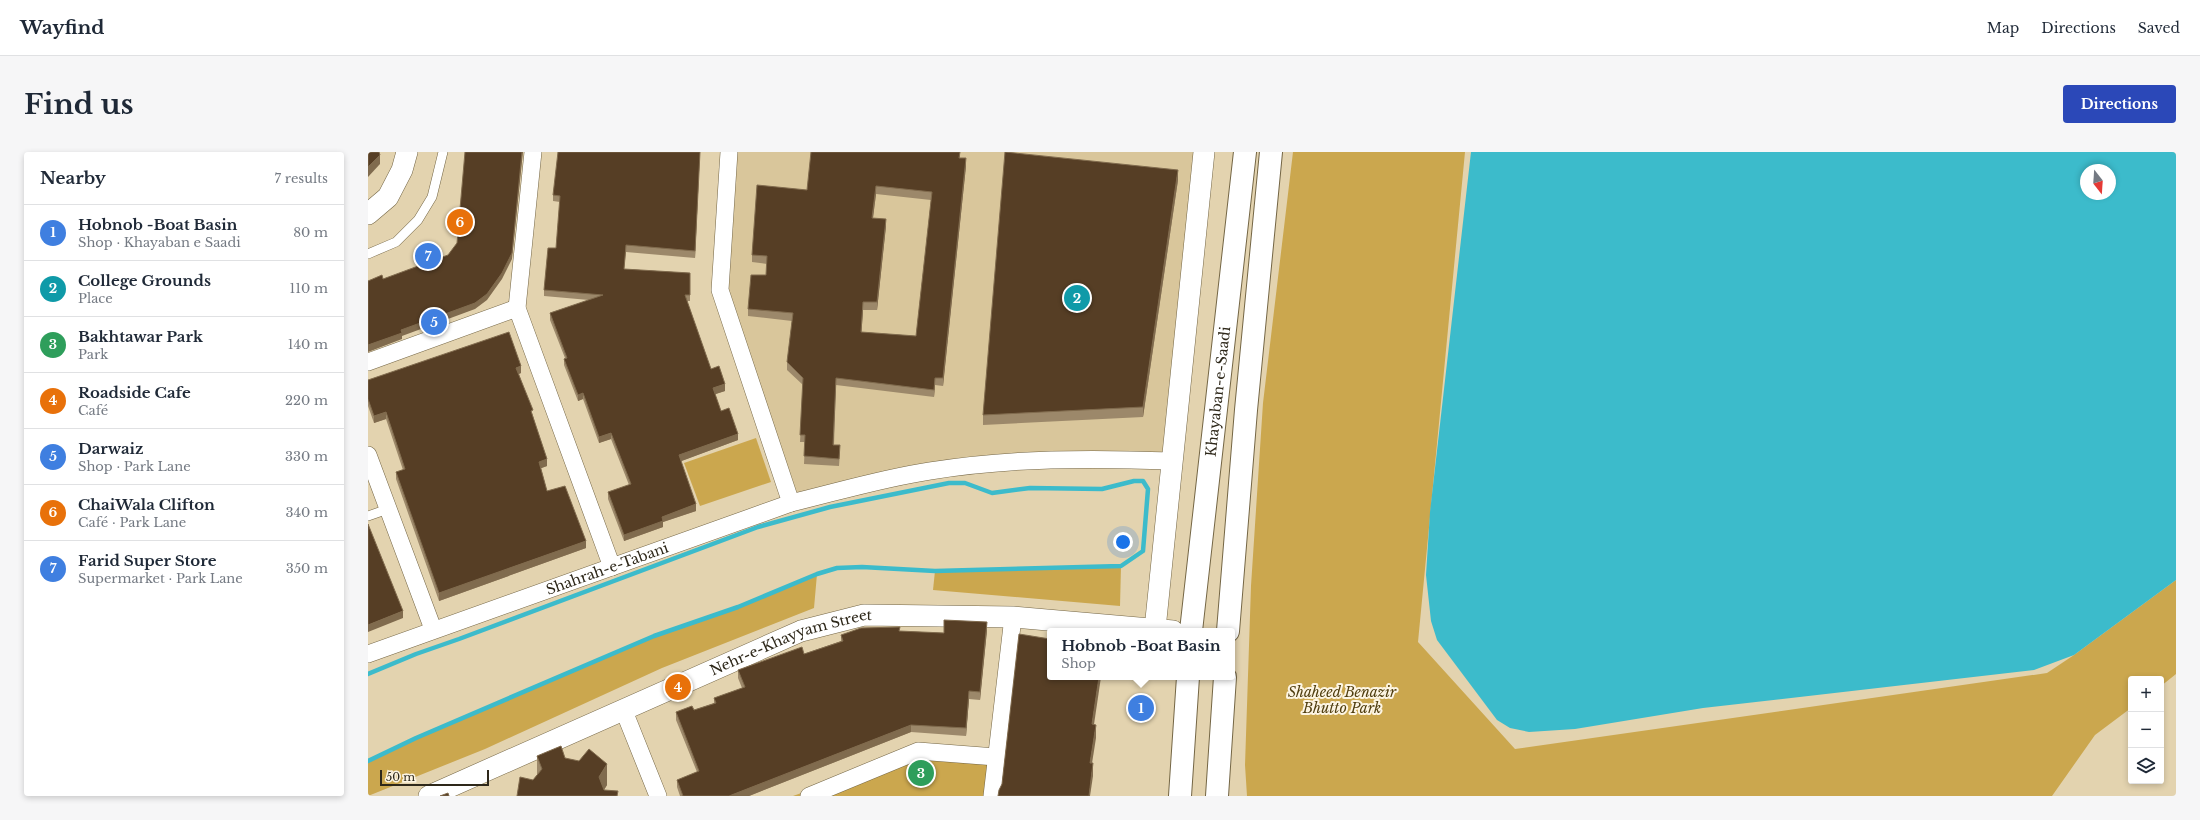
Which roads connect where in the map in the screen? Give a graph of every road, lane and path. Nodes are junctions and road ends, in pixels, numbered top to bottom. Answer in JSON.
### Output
{"nodes":[{"id":1,"x":407,"y":152,"type":"edge"},
{"id":2,"x":443,"y":152,"type":"edge"},
{"id":3,"x":533,"y":152,"type":"edge"},
{"id":4,"x":729,"y":152,"type":"edge"},
{"id":5,"x":1204,"y":152,"type":"edge"},
{"id":6,"x":1245,"y":152,"type":"edge"},
{"id":7,"x":1271,"y":152,"type":"edge"},
{"id":8,"x":368,"y":214,"type":"edge"},
{"id":9,"x":368,"y":254,"type":"edge"},
{"id":10,"x":517,"y":308,"type":"junction"},
{"id":11,"x":368,"y":362,"type":"edge"},
{"id":12,"x":368,"y":455,"type":"edge"},
{"id":13,"x":1172,"y":461,"type":"junction"},
{"id":14,"x":791,"y":503,"type":"junction"},
{"id":15,"x":388,"y":508,"type":"junction"},
{"id":16,"x":368,"y":516,"type":"edge"},
{"id":17,"x":612,"y":567,"type":"junction"},
{"id":18,"x":1013,"y":617,"type":"junction"},
{"id":19,"x":1141,"y":628,"type":"edge"},
{"id":20,"x":1164,"y":628,"type":"edge"},
{"id":21,"x":1191,"y":628,"type":"edge"},
{"id":22,"x":1228,"y":628,"type":"edge"},
{"id":23,"x":433,"y":629,"type":"junction"},
{"id":24,"x":368,"y":654,"type":"edge"},
{"id":25,"x":1188,"y":680,"type":"edge"},
{"id":26,"x":1225,"y":680,"type":"edge"},
{"id":27,"x":624,"y":711,"type":"junction"},
{"id":28,"x":1218,"y":753,"type":"junction"},
{"id":29,"x":996,"y":757,"type":"junction"},
{"id":30,"x":429,"y":796,"type":"edge"},
{"id":31,"x":658,"y":796,"type":"edge"},
{"id":32,"x":809,"y":796,"type":"edge"},
{"id":33,"x":992,"y":796,"type":"edge"},
{"id":34,"x":1180,"y":796,"type":"edge"},
{"id":35,"x":1217,"y":796,"type":"edge"},
{"id":36,"x":1225,"y":796,"type":"edge"}],
"edges":[{"from":1,"to":8,"type":"street"},
{"from":2,"to":9,"type":"lane"},
{"from":3,"to":10,"type":"street"},
{"from":4,"to":14,"type":"street"},
{"from":5,"to":13,"type":"street"},
{"from":6,"to":21,"type":"main road","name":"Khayaban-e-Saadi"},
{"from":7,"to":22,"type":"main road","name":"Khayaban-e-Saadi"},
{"from":10,"to":11,"type":"street"},
{"from":10,"to":17,"type":"street"},
{"from":12,"to":15,"type":"street"},
{"from":13,"to":14,"type":"street","name":"Shahrah-e-Tabani"},
{"from":13,"to":20,"type":"street"},
{"from":14,"to":17,"type":"street","name":"Shahrah-e-Tabani"},
{"from":15,"to":16,"type":"lane"},
{"from":15,"to":23,"type":"street"},
{"from":17,"to":23,"type":"street","name":"Shahrah-e-Tabani"},
{"from":18,"to":19,"type":"street","name":"Nehr-e-Khayyam Street"},
{"from":18,"to":27,"type":"street","name":"Nehr-e-Khayyam Street"},
{"from":18,"to":29,"type":"street"},
{"from":23,"to":24,"type":"street","name":"Shahrah-e-Tabani"},
{"from":25,"to":34,"type":"main road"},
{"from":26,"to":28,"type":"main road"},
{"from":27,"to":30,"type":"street","name":"Nehr-e-Khayyam Street"},
{"from":27,"to":31,"type":"street"},
{"from":28,"to":35,"type":"main road"},
{"from":28,"to":36,"type":"main road"},
{"from":29,"to":32,"type":"street"},
{"from":29,"to":33,"type":"street"}]}
